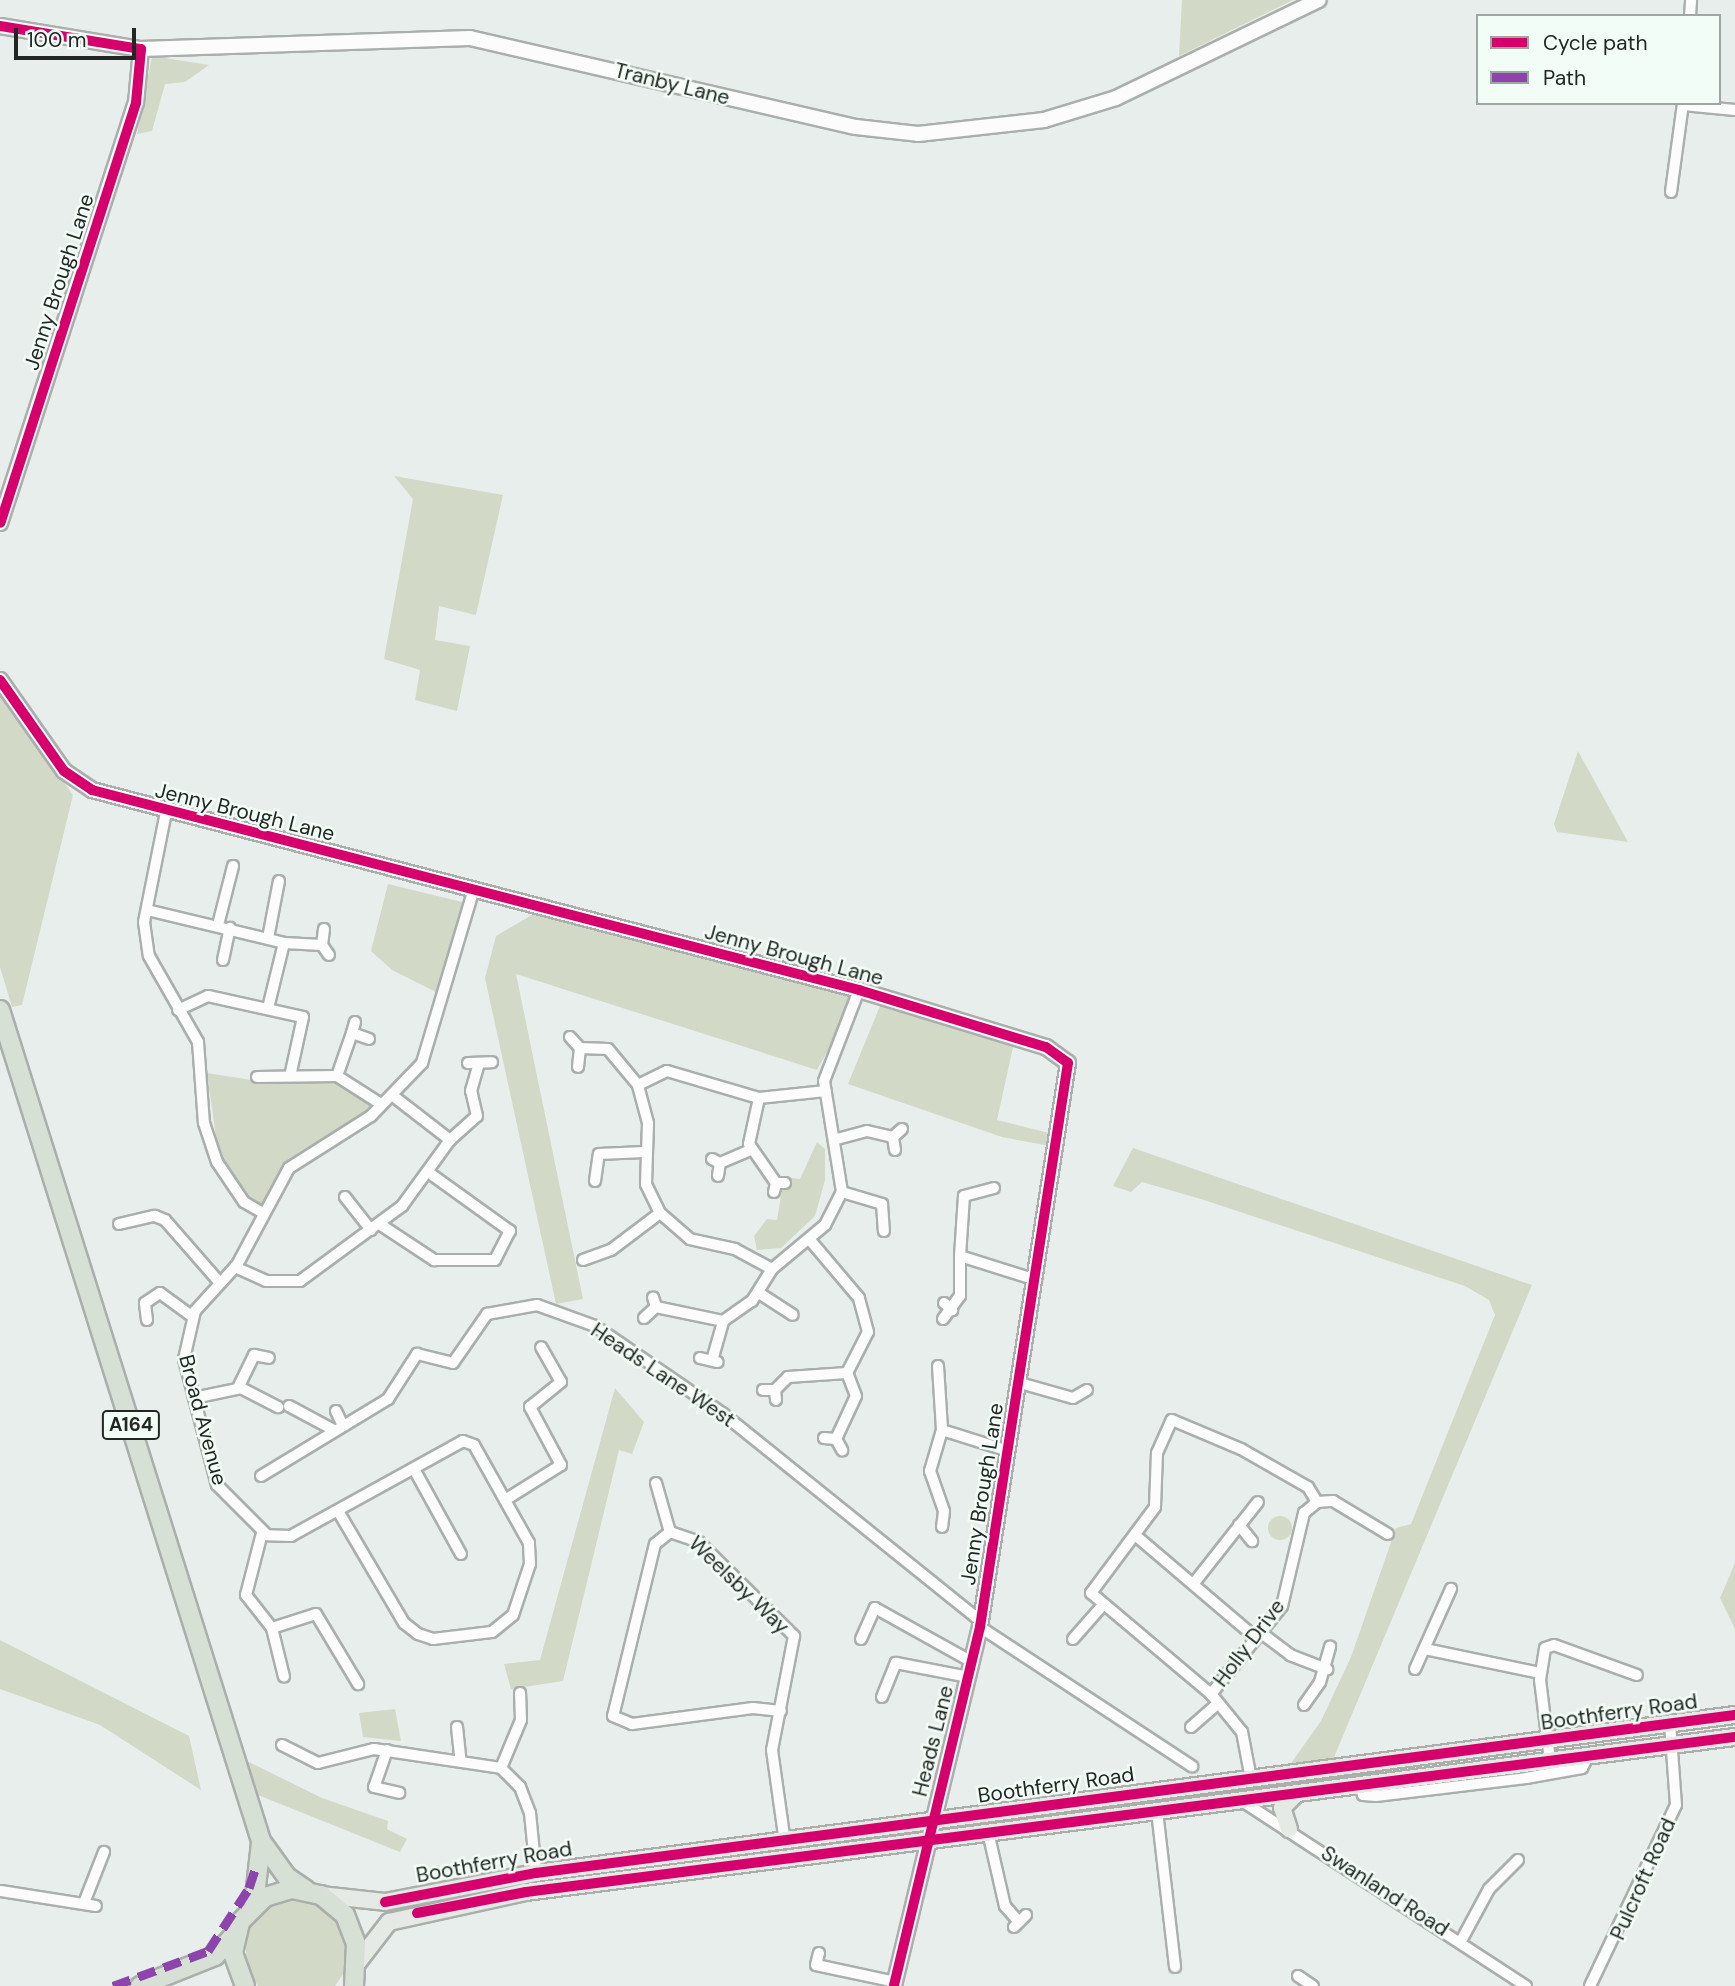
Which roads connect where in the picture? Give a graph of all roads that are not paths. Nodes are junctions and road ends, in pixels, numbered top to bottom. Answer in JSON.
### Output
{"nodes":[{"id":1,"x":1319,"y":0,"type":"edge"},
{"id":2,"x":0,"y":26,"type":"edge"},
{"id":3,"x":141,"y":49,"type":"junction"},
{"id":4,"x":1683,"y":105,"type":"edge"},
{"id":5,"x":1692,"y":105,"type":"edge"},
{"id":6,"x":1735,"y":110,"type":"edge"},
{"id":7,"x":1671,"y":192,"type":"dead end"},
{"id":8,"x":0,"y":523,"type":"edge"},
{"id":9,"x":0,"y":680,"type":"edge"},
{"id":10,"x":166,"y":812,"type":"junction"},
{"id":11,"x":233,"y":866,"type":"dead end"},
{"id":12,"x":279,"y":881,"type":"dead end"},
{"id":13,"x":473,"y":892,"type":"junction"},
{"id":14,"x":147,"y":910,"type":"junction"},
{"id":15,"x":218,"y":925,"type":"junction"},
{"id":16,"x":230,"y":928,"type":"junction"},
{"id":17,"x":324,"y":929,"type":"dead end"},
{"id":18,"x":268,"y":938,"type":"junction"},
{"id":19,"x":284,"y":943,"type":"junction"},
{"id":20,"x":322,"y":945,"type":"junction"},
{"id":21,"x":329,"y":955,"type":"dead end"},
{"id":22,"x":223,"y":960,"type":"dead end"},
{"id":23,"x":859,"y":990,"type":"junction"},
{"id":24,"x":268,"y":1009,"type":"junction"},
{"id":25,"x":0,"y":1010,"type":"edge"},
{"id":26,"x":178,"y":1010,"type":"junction"},
{"id":27,"x":570,"y":1037,"type":"dead end"},
{"id":28,"x":369,"y":1039,"type":"dead end"},
{"id":29,"x":580,"y":1048,"type":"junction"},
{"id":30,"x":492,"y":1062,"type":"dead end"},
{"id":31,"x":578,"y":1067,"type":"dead end"},
{"id":32,"x":291,"y":1072,"type":"junction"},
{"id":33,"x":337,"y":1076,"type":"junction"},
{"id":34,"x":257,"y":1077,"type":"dead end"},
{"id":35,"x":638,"y":1085,"type":"junction"},
{"id":36,"x":826,"y":1091,"type":"junction"},
{"id":37,"x":392,"y":1095,"type":"junction"},
{"id":38,"x":759,"y":1098,"type":"junction"},
{"id":39,"x":381,"y":1104,"type":"junction"},
{"id":40,"x":477,"y":1116,"type":"junction"},
{"id":41,"x":479,"y":1128,"type":"dead end"},
{"id":42,"x":902,"y":1129,"type":"dead end"},
{"id":43,"x":894,"y":1137,"type":"junction"},
{"id":44,"x":837,"y":1139,"type":"junction"},
{"id":45,"x":450,"y":1140,"type":"junction"},
{"id":46,"x":751,"y":1150,"type":"junction"},
{"id":47,"x":895,"y":1150,"type":"dead end"},
{"id":48,"x":644,"y":1152,"type":"junction"},
{"id":49,"x":428,"y":1172,"type":"junction"},
{"id":50,"x":718,"y":1176,"type":"dead end"},
{"id":51,"x":595,"y":1181,"type":"dead end"},
{"id":52,"x":778,"y":1186,"type":"dead end"},
{"id":53,"x":994,"y":1188,"type":"dead end"},
{"id":54,"x":842,"y":1192,"type":"junction"},
{"id":55,"x":345,"y":1197,"type":"dead end"},
{"id":56,"x":263,"y":1213,"type":"junction"},
{"id":57,"x":660,"y":1213,"type":"junction"},
{"id":58,"x":119,"y":1224,"type":"dead end"},
{"id":59,"x":376,"y":1227,"type":"junction"},
{"id":60,"x":884,"y":1231,"type":"dead end"},
{"id":61,"x":810,"y":1240,"type":"junction"},
{"id":62,"x":960,"y":1256,"type":"junction"},
{"id":63,"x":583,"y":1260,"type":"dead end"},
{"id":64,"x":235,"y":1267,"type":"junction"},
{"id":65,"x":772,"y":1269,"type":"junction"},
{"id":66,"x":1036,"y":1280,"type":"junction"},
{"id":67,"x":219,"y":1282,"type":"junction"},
{"id":68,"x":759,"y":1293,"type":"junction"},
{"id":69,"x":192,"y":1315,"type":"junction"},
{"id":70,"x":793,"y":1316,"type":"dead end"},
{"id":71,"x":644,"y":1318,"type":"dead end"},
{"id":72,"x":943,"y":1319,"type":"dead end"},
{"id":73,"x":147,"y":1320,"type":"dead end"},
{"id":74,"x":723,"y":1321,"type":"junction"},
{"id":75,"x":541,"y":1347,"type":"dead end"},
{"id":76,"x":269,"y":1358,"type":"dead end"},
{"id":77,"x":700,"y":1358,"type":"dead end"},
{"id":78,"x":938,"y":1366,"type":"dead end"},
{"id":79,"x":847,"y":1373,"type":"junction"},
{"id":80,"x":1020,"y":1382,"type":"junction"},
{"id":81,"x":239,"y":1388,"type":"junction"},
{"id":82,"x":763,"y":1390,"type":"dead end"},
{"id":83,"x":1087,"y":1390,"type":"dead end"},
{"id":84,"x":194,"y":1398,"type":"junction"},
{"id":85,"x":289,"y":1406,"type":"dead end"},
{"id":86,"x":278,"y":1407,"type":"dead end"},
{"id":87,"x":336,"y":1411,"type":"dead end"},
{"id":88,"x":342,"y":1424,"type":"junction"},
{"id":89,"x":332,"y":1429,"type":"junction"},
{"id":90,"x":942,"y":1430,"type":"junction"},
{"id":91,"x":824,"y":1438,"type":"dead end"},
{"id":92,"x":836,"y":1439,"type":"junction"},
{"id":93,"x":842,"y":1450,"type":"dead end"},
{"id":94,"x":1009,"y":1451,"type":"junction"},
{"id":95,"x":414,"y":1469,"type":"junction"},
{"id":96,"x":261,"y":1476,"type":"dead end"},
{"id":97,"x":656,"y":1483,"type":"dead end"},
{"id":98,"x":505,"y":1500,"type":"junction"},
{"id":99,"x":1258,"y":1502,"type":"dead end"},
{"id":100,"x":1317,"y":1502,"type":"junction"},
{"id":101,"x":338,"y":1511,"type":"junction"},
{"id":102,"x":1239,"y":1525,"type":"junction"},
{"id":103,"x":942,"y":1527,"type":"dead end"},
{"id":104,"x":670,"y":1532,"type":"junction"},
{"id":105,"x":262,"y":1533,"type":"junction"},
{"id":106,"x":1388,"y":1534,"type":"dead end"},
{"id":107,"x":1135,"y":1535,"type":"junction"},
{"id":108,"x":1252,"y":1541,"type":"dead end"},
{"id":109,"x":461,"y":1554,"type":"dead end"},
{"id":110,"x":1194,"y":1583,"type":"junction"},
{"id":111,"x":1451,"y":1589,"type":"dead end"},
{"id":112,"x":1102,"y":1606,"type":"junction"},
{"id":113,"x":980,"y":1624,"type":"junction"},
{"id":114,"x":272,"y":1628,"type":"junction"},
{"id":115,"x":1258,"y":1635,"type":"junction"},
{"id":116,"x":862,"y":1639,"type":"dead end"},
{"id":117,"x":1073,"y":1639,"type":"dead end"},
{"id":118,"x":1330,"y":1646,"type":"dead end"},
{"id":119,"x":1425,"y":1649,"type":"junction"},
{"id":120,"x":972,"y":1662,"type":"junction"},
{"id":121,"x":1324,"y":1668,"type":"junction"},
{"id":122,"x":1415,"y":1669,"type":"dead end"},
{"id":123,"x":1539,"y":1673,"type":"junction"},
{"id":124,"x":1637,"y":1675,"type":"dead end"},
{"id":125,"x":284,"y":1677,"type":"dead end"},
{"id":126,"x":969,"y":1677,"type":"junction"},
{"id":127,"x":358,"y":1684,"type":"dead end"},
{"id":128,"x":520,"y":1693,"type":"dead end"},
{"id":129,"x":1212,"y":1694,"type":"junction"},
{"id":130,"x":882,"y":1698,"type":"dead end"},
{"id":131,"x":1216,"y":1705,"type":"junction"},
{"id":132,"x":1304,"y":1706,"type":"dead end"},
{"id":133,"x":781,"y":1711,"type":"junction"},
{"id":134,"x":1735,"y":1715,"type":"edge"},
{"id":135,"x":1670,"y":1724,"type":"junction"},
{"id":136,"x":458,"y":1726,"type":"dead end"},
{"id":137,"x":1191,"y":1727,"type":"dead end"},
{"id":138,"x":1735,"y":1737,"type":"edge"},
{"id":139,"x":1547,"y":1741,"type":"junction"},
{"id":140,"x":282,"y":1745,"type":"dead end"},
{"id":141,"x":1673,"y":1745,"type":"junction"},
{"id":142,"x":387,"y":1750,"type":"junction"},
{"id":143,"x":1588,"y":1756,"type":"junction"},
{"id":144,"x":460,"y":1758,"type":"junction"},
{"id":145,"x":1550,"y":1760,"type":"junction"},
{"id":146,"x":1192,"y":1766,"type":"dead end"},
{"id":147,"x":500,"y":1768,"type":"junction"},
{"id":148,"x":1251,"y":1779,"type":"junction"},
{"id":149,"x":1360,"y":1784,"type":"junction"},
{"id":150,"x":399,"y":1793,"type":"dead end"},
{"id":151,"x":1298,"y":1793,"type":"junction"},
{"id":152,"x":1242,"y":1801,"type":"junction"},
{"id":153,"x":1157,"y":1811,"type":"junction"},
{"id":154,"x":932,"y":1823,"type":"junction"},
{"id":155,"x":1289,"y":1829,"type":"junction"},
{"id":156,"x":988,"y":1832,"type":"junction"},
{"id":157,"x":785,"y":1839,"type":"junction"},
{"id":158,"x":261,"y":1841,"type":"junction"},
{"id":159,"x":929,"y":1841,"type":"junction"},
{"id":160,"x":104,"y":1852,"type":"dead end"},
{"id":161,"x":788,"y":1858,"type":"junction"},
{"id":162,"x":1518,"y":1860,"type":"dead end"},
{"id":163,"x":536,"y":1873,"type":"junction"},
{"id":164,"x":314,"y":1893,"type":"junction"},
{"id":165,"x":1,"y":1895,"type":"edge"},
{"id":166,"x":85,"y":1903,"type":"junction"},
{"id":167,"x":254,"y":1905,"type":"junction"},
{"id":168,"x":96,"y":1906,"type":"dead end"},
{"id":169,"x":1019,"y":1921,"type":"dead end"},
{"id":170,"x":236,"y":1932,"type":"junction"},
{"id":171,"x":1461,"y":1941,"type":"junction"},
{"id":172,"x":819,"y":1953,"type":"dead end"},
{"id":173,"x":1175,"y":1967,"type":"dead end"},
{"id":174,"x":1298,"y":1976,"type":"dead end"},
{"id":175,"x":354,"y":1977,"type":"edge"},
{"id":176,"x":894,"y":1984,"type":"edge"},
{"id":177,"x":140,"y":1986,"type":"edge"},
{"id":178,"x":245,"y":1986,"type":"edge"},
{"id":179,"x":1313,"y":1986,"type":"edge"},
{"id":180,"x":1526,"y":1986,"type":"edge"},
{"id":181,"x":1590,"y":1986,"type":"edge"}],
"edges":[{"from":1,"to":3,"type":"street","name":"Tranby Lane"},
{"from":2,"to":3,"type":"street","name":"Tranby Lane"},
{"from":3,"to":8,"type":"street","name":"Jenny Brough Lane"},
{"from":4,"to":7,"type":"street"},
{"from":5,"to":6,"type":"street"},
{"from":9,"to":10,"type":"street","name":"Jenny Brough Lane"},
{"from":10,"to":13,"type":"street","name":"Jenny Brough Lane"},
{"from":10,"to":14,"type":"street"},
{"from":11,"to":15,"type":"street"},
{"from":12,"to":18,"type":"street"},
{"from":13,"to":23,"type":"street","name":"Jenny Brough Lane"},
{"from":13,"to":37,"type":"street","name":"Broad Avenue"},
{"from":14,"to":15,"type":"street"},
{"from":14,"to":26,"type":"street"},
{"from":15,"to":16,"type":"street"},
{"from":16,"to":18,"type":"street"},
{"from":16,"to":22,"type":"street"},
{"from":17,"to":20,"type":"street"},
{"from":18,"to":19,"type":"street"},
{"from":19,"to":20,"type":"street"},
{"from":19,"to":24,"type":"street"},
{"from":20,"to":21,"type":"street"},
{"from":23,"to":36,"type":"street"},
{"from":23,"to":66,"type":"street","name":"Jenny Brough Lane"},
{"from":24,"to":26,"type":"street"},
{"from":24,"to":32,"type":"street"},
{"from":25,"to":158,"type":"highway","number":"A164"},
{"from":26,"to":56,"type":"street"},
{"from":27,"to":29,"type":"street"},
{"from":28,"to":33,"type":"street"},
{"from":29,"to":31,"type":"street"},
{"from":29,"to":35,"type":"street"},
{"from":30,"to":40,"type":"street"},
{"from":32,"to":33,"type":"street"},
{"from":32,"to":34,"type":"street"},
{"from":33,"to":39,"type":"street"},
{"from":35,"to":38,"type":"street"},
{"from":35,"to":48,"type":"street"},
{"from":36,"to":38,"type":"street"},
{"from":36,"to":44,"type":"street"},
{"from":37,"to":39,"type":"street","name":"Broad Avenue"},
{"from":37,"to":45,"type":"street"},
{"from":38,"to":46,"type":"street"},
{"from":39,"to":56,"type":"street","name":"Broad Avenue"},
{"from":40,"to":41,"type":"street"},
{"from":40,"to":45,"type":"street"},
{"from":42,"to":43,"type":"street"},
{"from":43,"to":44,"type":"street"},
{"from":43,"to":47,"type":"street"},
{"from":44,"to":54,"type":"street"},
{"from":45,"to":49,"type":"street"},
{"from":46,"to":50,"type":"street"},
{"from":46,"to":52,"type":"street"},
{"from":48,"to":51,"type":"street"},
{"from":48,"to":57,"type":"street"},
{"from":49,"to":59,"type":"street"},
{"from":49,"to":59,"type":"street"},
{"from":53,"to":62,"type":"street"},
{"from":54,"to":60,"type":"street"},
{"from":54,"to":61,"type":"street"},
{"from":55,"to":59,"type":"street"},
{"from":56,"to":64,"type":"street","name":"Broad Avenue"},
{"from":57,"to":63,"type":"street"},
{"from":57,"to":65,"type":"street"},
{"from":58,"to":67,"type":"street"},
{"from":59,"to":64,"type":"street"},
{"from":61,"to":65,"type":"street"},
{"from":61,"to":79,"type":"street"},
{"from":62,"to":66,"type":"street"},
{"from":62,"to":72,"type":"street"},
{"from":64,"to":67,"type":"street","name":"Broad Avenue"},
{"from":65,"to":68,"type":"street"},
{"from":66,"to":80,"type":"street","name":"Jenny Brough Lane"},
{"from":67,"to":69,"type":"street","name":"Broad Avenue"},
{"from":68,"to":70,"type":"street"},
{"from":68,"to":74,"type":"street"},
{"from":69,"to":73,"type":"street"},
{"from":69,"to":84,"type":"street","name":"Broad Avenue"},
{"from":71,"to":74,"type":"street"},
{"from":74,"to":77,"type":"street"},
{"from":75,"to":98,"type":"street"},
{"from":76,"to":81,"type":"street"},
{"from":78,"to":90,"type":"street"},
{"from":79,"to":82,"type":"street"},
{"from":79,"to":92,"type":"street"},
{"from":80,"to":83,"type":"street"},
{"from":80,"to":94,"type":"street","name":"Jenny Brough Lane"},
{"from":81,"to":84,"type":"street"},
{"from":81,"to":86,"type":"street"},
{"from":84,"to":105,"type":"street","name":"Broad Avenue"},
{"from":85,"to":89,"type":"street"},
{"from":87,"to":88,"type":"street"},
{"from":88,"to":89,"type":"street","name":"Heads Lane West"},
{"from":88,"to":113,"type":"street","name":"Heads Lane West"},
{"from":89,"to":96,"type":"street","name":"Heads Lane West"},
{"from":90,"to":94,"type":"street"},
{"from":90,"to":103,"type":"street"},
{"from":91,"to":92,"type":"street"},
{"from":92,"to":93,"type":"street"},
{"from":94,"to":113,"type":"street","name":"Jenny Brough Lane"},
{"from":95,"to":98,"type":"street"},
{"from":95,"to":101,"type":"street"},
{"from":95,"to":109,"type":"street"},
{"from":97,"to":104,"type":"street"},
{"from":98,"to":101,"type":"street"},
{"from":99,"to":102,"type":"street"},
{"from":100,"to":106,"type":"street"},
{"from":100,"to":107,"type":"street"},
{"from":100,"to":115,"type":"street","name":"Holly Drive"},
{"from":101,"to":105,"type":"street"},
{"from":102,"to":108,"type":"street"},
{"from":102,"to":110,"type":"street"},
{"from":104,"to":133,"type":"street","name":"Weelsby Way"},
{"from":104,"to":133,"type":"street"},
{"from":105,"to":114,"type":"street"},
{"from":107,"to":110,"type":"street"},
{"from":107,"to":112,"type":"street"},
{"from":110,"to":115,"type":"street"},
{"from":111,"to":119,"type":"street"},
{"from":112,"to":117,"type":"street"},
{"from":112,"to":129,"type":"street"},
{"from":113,"to":120,"type":"street","name":"Heads Lane"},
{"from":113,"to":146,"type":"street"},
{"from":114,"to":125,"type":"street"},
{"from":114,"to":127,"type":"street"},
{"from":115,"to":121,"type":"street"},
{"from":115,"to":129,"type":"street","name":"Holly Drive"},
{"from":116,"to":120,"type":"street"},
{"from":118,"to":121,"type":"street"},
{"from":119,"to":122,"type":"street"},
{"from":119,"to":123,"type":"street"},
{"from":120,"to":126,"type":"street","name":"Heads Lane"},
{"from":121,"to":132,"type":"street"},
{"from":123,"to":124,"type":"street"},
{"from":123,"to":139,"type":"street"},
{"from":126,"to":130,"type":"street"},
{"from":126,"to":154,"type":"street","name":"Heads Lane"},
{"from":128,"to":147,"type":"street"},
{"from":129,"to":131,"type":"street","name":"Holly Drive"},
{"from":131,"to":137,"type":"street","name":"Holly Drive"},
{"from":131,"to":148,"type":"street","name":"Holly Drive"},
{"from":133,"to":157,"type":"street","name":"Weelsby Way"},
{"from":134,"to":135,"type":"main road","name":"Boothferry Road"},
{"from":135,"to":139,"type":"main road","name":"Boothferry Road"},
{"from":135,"to":141,"type":"street","name":"Pulcroft Road"},
{"from":136,"to":144,"type":"street"},
{"from":138,"to":141,"type":"main road","name":"Boothferry Road"},
{"from":139,"to":145,"type":"street"},
{"from":139,"to":148,"type":"main road","name":"Boothferry Road"},
{"from":140,"to":142,"type":"street"},
{"from":141,"to":143,"type":"main road","name":"Boothferry Road"},
{"from":141,"to":181,"type":"street","name":"Pulcroft Road"},
{"from":142,"to":144,"type":"street"},
{"from":142,"to":150,"type":"street"},
{"from":143,"to":145,"type":"main road","name":"Boothferry Road"},
{"from":143,"to":149,"type":"street","name":"Boothferry Road"},
{"from":144,"to":147,"type":"street"},
{"from":145,"to":149,"type":"main road","name":"Boothferry Road"},
{"from":147,"to":163,"type":"street"},
{"from":148,"to":154,"type":"main road","name":"Boothferry Road"},
{"from":149,"to":151,"type":"main road","name":"Boothferry Road"},
{"from":151,"to":152,"type":"main road","name":"Boothferry Road"},
{"from":151,"to":155,"type":"main road"},
{"from":152,"to":153,"type":"main road","name":"Boothferry Road"},
{"from":152,"to":155,"type":"street","name":"Swanland Road"},
{"from":153,"to":156,"type":"main road","name":"Boothferry Road"},
{"from":153,"to":173,"type":"street"},
{"from":154,"to":157,"type":"main road","name":"Boothferry Road"},
{"from":154,"to":159,"type":"street","name":"Heads Lane"},
{"from":155,"to":171,"type":"street","name":"Swanland Road"},
{"from":156,"to":159,"type":"main road","name":"Boothferry Road"},
{"from":156,"to":169,"type":"street"},
{"from":157,"to":161,"type":"street","name":"Weelsby Way"},
{"from":157,"to":163,"type":"main road","name":"Boothferry Road"},
{"from":158,"to":164,"type":"highway","number":"A164"},
{"from":158,"to":167,"type":"highway","number":"A164"},
{"from":159,"to":161,"type":"main road","name":"Boothferry Road"},
{"from":159,"to":176,"type":"street","name":"Heads Lane"},
{"from":160,"to":166,"type":"street"},
{"from":161,"to":175,"type":"main road","name":"Boothferry Road"},
{"from":162,"to":171,"type":"street"},
{"from":163,"to":164,"type":"main road","name":"Boothferry Road"},
{"from":164,"to":167,"type":"highway"},
{"from":164,"to":175,"type":"highway"},
{"from":165,"to":166,"type":"street"},
{"from":166,"to":168,"type":"street"},
{"from":167,"to":170,"type":"highway"},
{"from":170,"to":177,"type":"highway"},
{"from":170,"to":178,"type":"highway"},
{"from":171,"to":180,"type":"street","name":"Swanland Road"},
{"from":172,"to":176,"type":"street"},
{"from":174,"to":179,"type":"street"}]}
